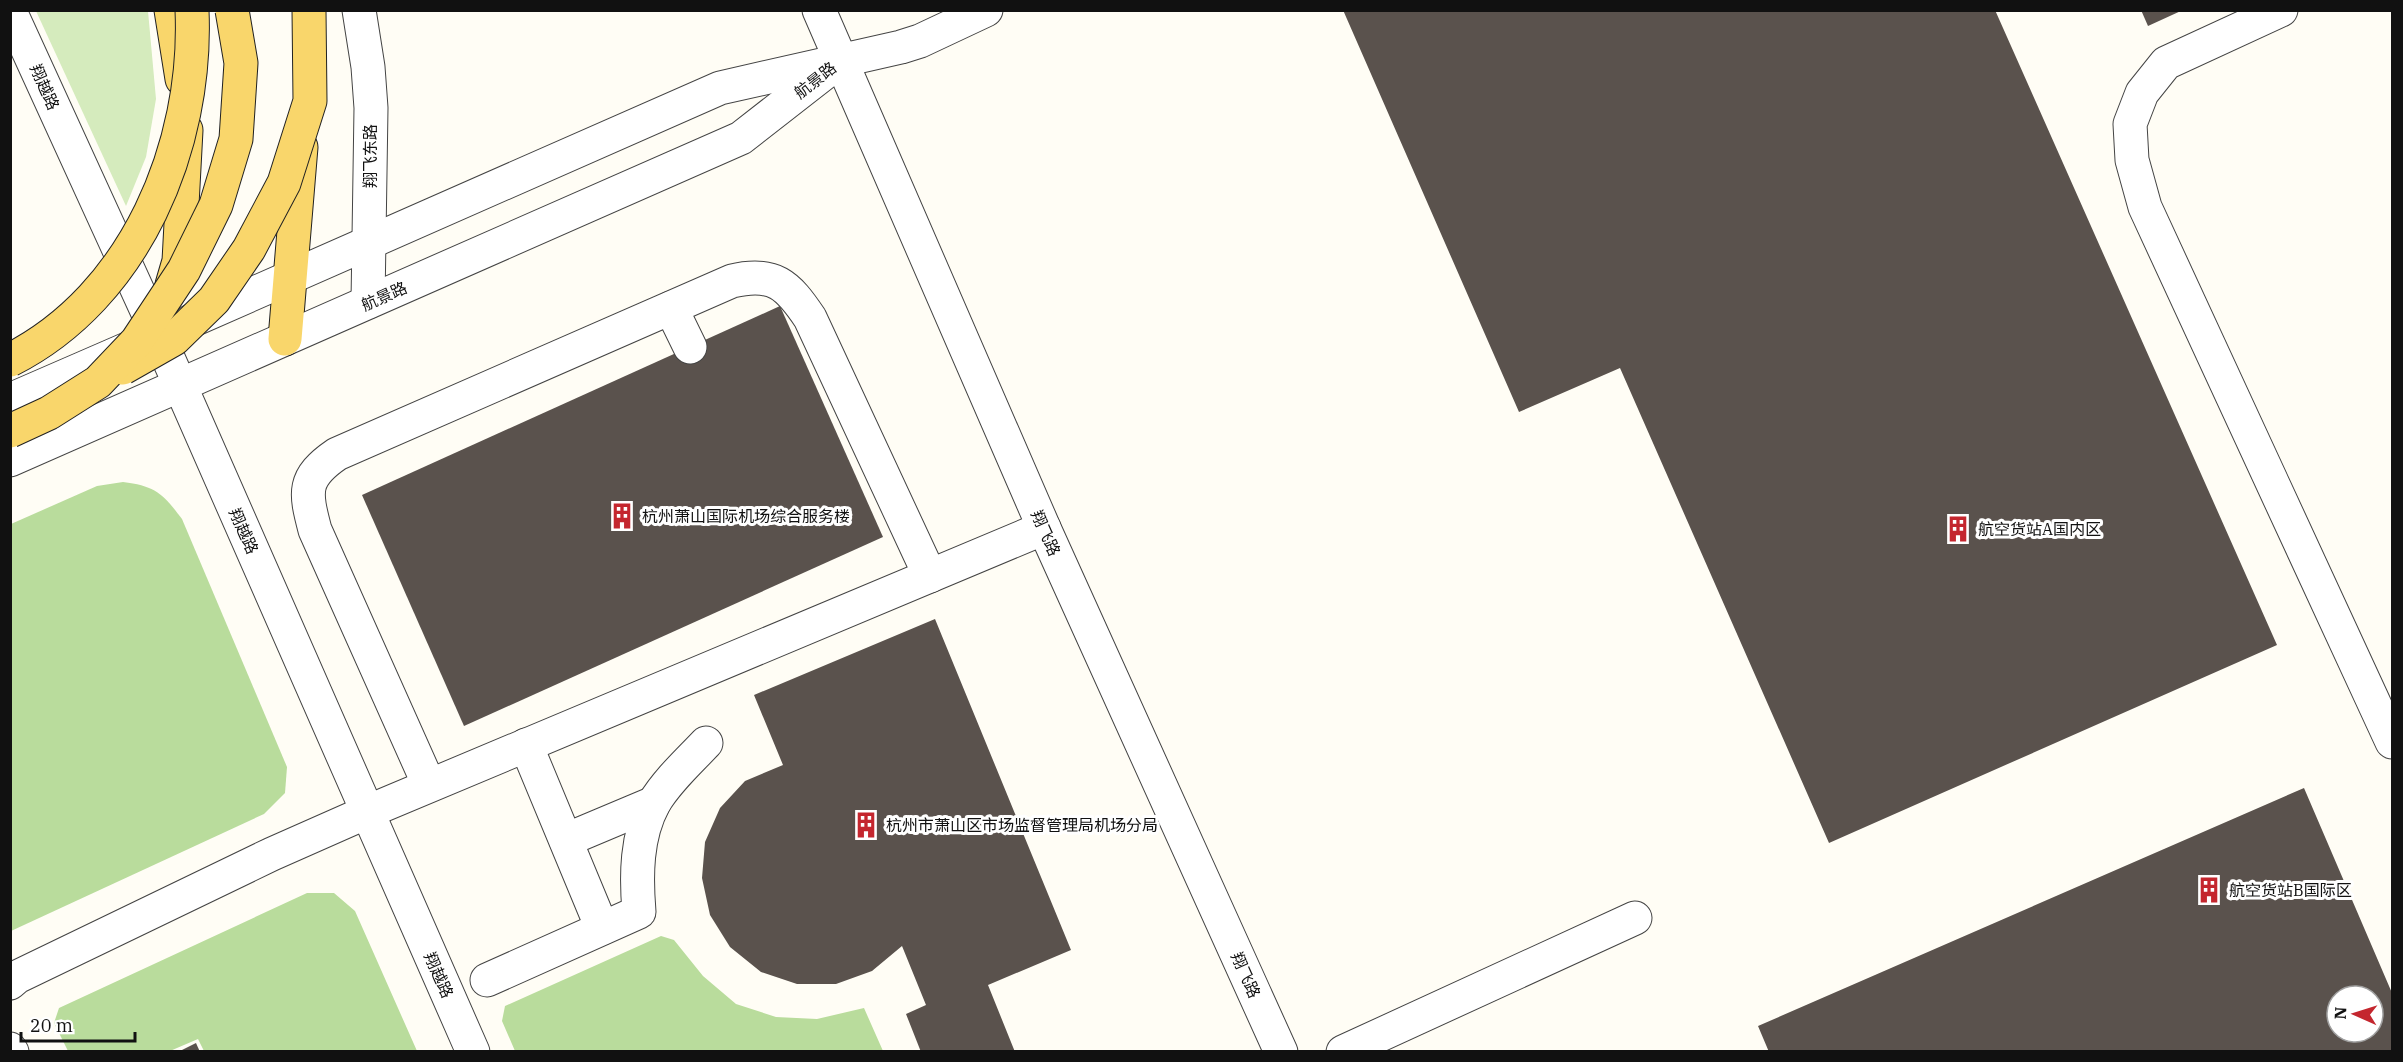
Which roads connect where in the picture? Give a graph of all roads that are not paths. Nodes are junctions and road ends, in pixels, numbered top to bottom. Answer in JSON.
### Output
{"nodes":[{"id":1,"x":171,"y":10,"type":"edge"},
{"id":2,"x":192,"y":10,"type":"edge"},
{"id":3,"x":232,"y":10,"type":"edge"},
{"id":4,"x":293,"y":10,"type":"edge"},
{"id":5,"x":309,"y":10,"type":"edge"},
{"id":6,"x":359,"y":10,"type":"edge"},
{"id":7,"x":819,"y":10,"type":"edge"},
{"id":8,"x":986,"y":10,"type":"edge"},
{"id":9,"x":2281,"y":10,"type":"edge"},
{"id":10,"x":10,"y":12,"type":"edge"},
{"id":11,"x":841,"y":60,"type":"junction"},
{"id":12,"x":370,"y":242,"type":"junction"},
{"id":13,"x":290,"y":277,"type":"junction"},
{"id":14,"x":368,"y":303,"type":"junction"},
{"id":15,"x":671,"y":308,"type":"junction"},
{"id":16,"x":158,"y":335,"type":"junction"},
{"id":17,"x":285,"y":339,"type":"junction"},
{"id":18,"x":690,"y":347,"type":"dead end"},
{"id":19,"x":10,"y":360,"type":"edge"},
{"id":20,"x":98,"y":382,"type":"junction"},
{"id":21,"x":180,"y":385,"type":"junction"},
{"id":22,"x":10,"y":400,"type":"edge"},
{"id":23,"x":10,"y":431,"type":"edge"},
{"id":24,"x":10,"y":460,"type":"edge"},
{"id":25,"x":1044,"y":528,"type":"junction"},
{"id":26,"x":930,"y":576,"type":"junction"},
{"id":27,"x":2392,"y":742,"type":"edge"},
{"id":28,"x":706,"y":743,"type":"dead end"},
{"id":29,"x":526,"y":745,"type":"junction"},
{"id":30,"x":429,"y":785,"type":"junction"},
{"id":31,"x":654,"y":803,"type":"junction"},
{"id":32,"x":367,"y":812,"type":"junction"},
{"id":33,"x":566,"y":840,"type":"junction"},
{"id":34,"x":1635,"y":918,"type":"dead end"},
{"id":35,"x":602,"y":928,"type":"junction"},
{"id":36,"x":487,"y":980,"type":"dead end"},
{"id":37,"x":10,"y":983,"type":"edge"},
{"id":38,"x":473,"y":1052,"type":"edge"},
{"id":39,"x":1281,"y":1052,"type":"edge"},
{"id":40,"x":1343,"y":1052,"type":"edge"}],
"edges":[{"from":1,"to":16,"type":"main road"},
{"from":2,"to":19,"type":"main road","bridge":true},
{"from":3,"to":20,"type":"main road","bridge":true},
{"from":4,"to":13,"type":"main road"},
{"from":5,"to":20,"type":"main road","bridge":true},
{"from":6,"to":12,"type":"street","name":"翔飞东路"},
{"from":7,"to":11,"type":"street","name":"翔飞路"},
{"from":8,"to":11,"type":"street"},
{"from":9,"to":27,"type":"street"},
{"from":10,"to":16,"type":"street","name":"翔越路"},
{"from":11,"to":12,"type":"street","name":"航景路"},
{"from":11,"to":14,"type":"street","name":"航景路"},
{"from":11,"to":25,"type":"street","name":"翔飞路"},
{"from":12,"to":13,"type":"street","name":"航景路"},
{"from":12,"to":14,"type":"street","name":"翔飞东路"},
{"from":13,"to":16,"type":"street","name":"航景路"},
{"from":13,"to":17,"type":"main road"},
{"from":14,"to":17,"type":"street","name":"航景路"},
{"from":15,"to":18,"type":"street"},
{"from":15,"to":26,"type":"street"},
{"from":15,"to":30,"type":"street"},
{"from":16,"to":21,"type":"street","name":"翔越路"},
{"from":16,"to":22,"type":"street","name":"航景路"},
{"from":17,"to":21,"type":"street","name":"航景路"},
{"from":20,"to":23,"type":"main road","bridge":true},
{"from":21,"to":24,"type":"street","name":"航景路"},
{"from":21,"to":32,"type":"street","name":"翔越路"},
{"from":25,"to":26,"type":"street"},
{"from":25,"to":39,"type":"street","name":"翔飞路"},
{"from":26,"to":29,"type":"street"},
{"from":28,"to":31,"type":"street"},
{"from":29,"to":30,"type":"street"},
{"from":29,"to":33,"type":"street"},
{"from":30,"to":32,"type":"street"},
{"from":31,"to":33,"type":"street"},
{"from":31,"to":35,"type":"street"},
{"from":32,"to":37,"type":"street"},
{"from":32,"to":38,"type":"street","name":"翔越路"},
{"from":33,"to":35,"type":"street"},
{"from":34,"to":40,"type":"street"},
{"from":35,"to":36,"type":"street"}]}
